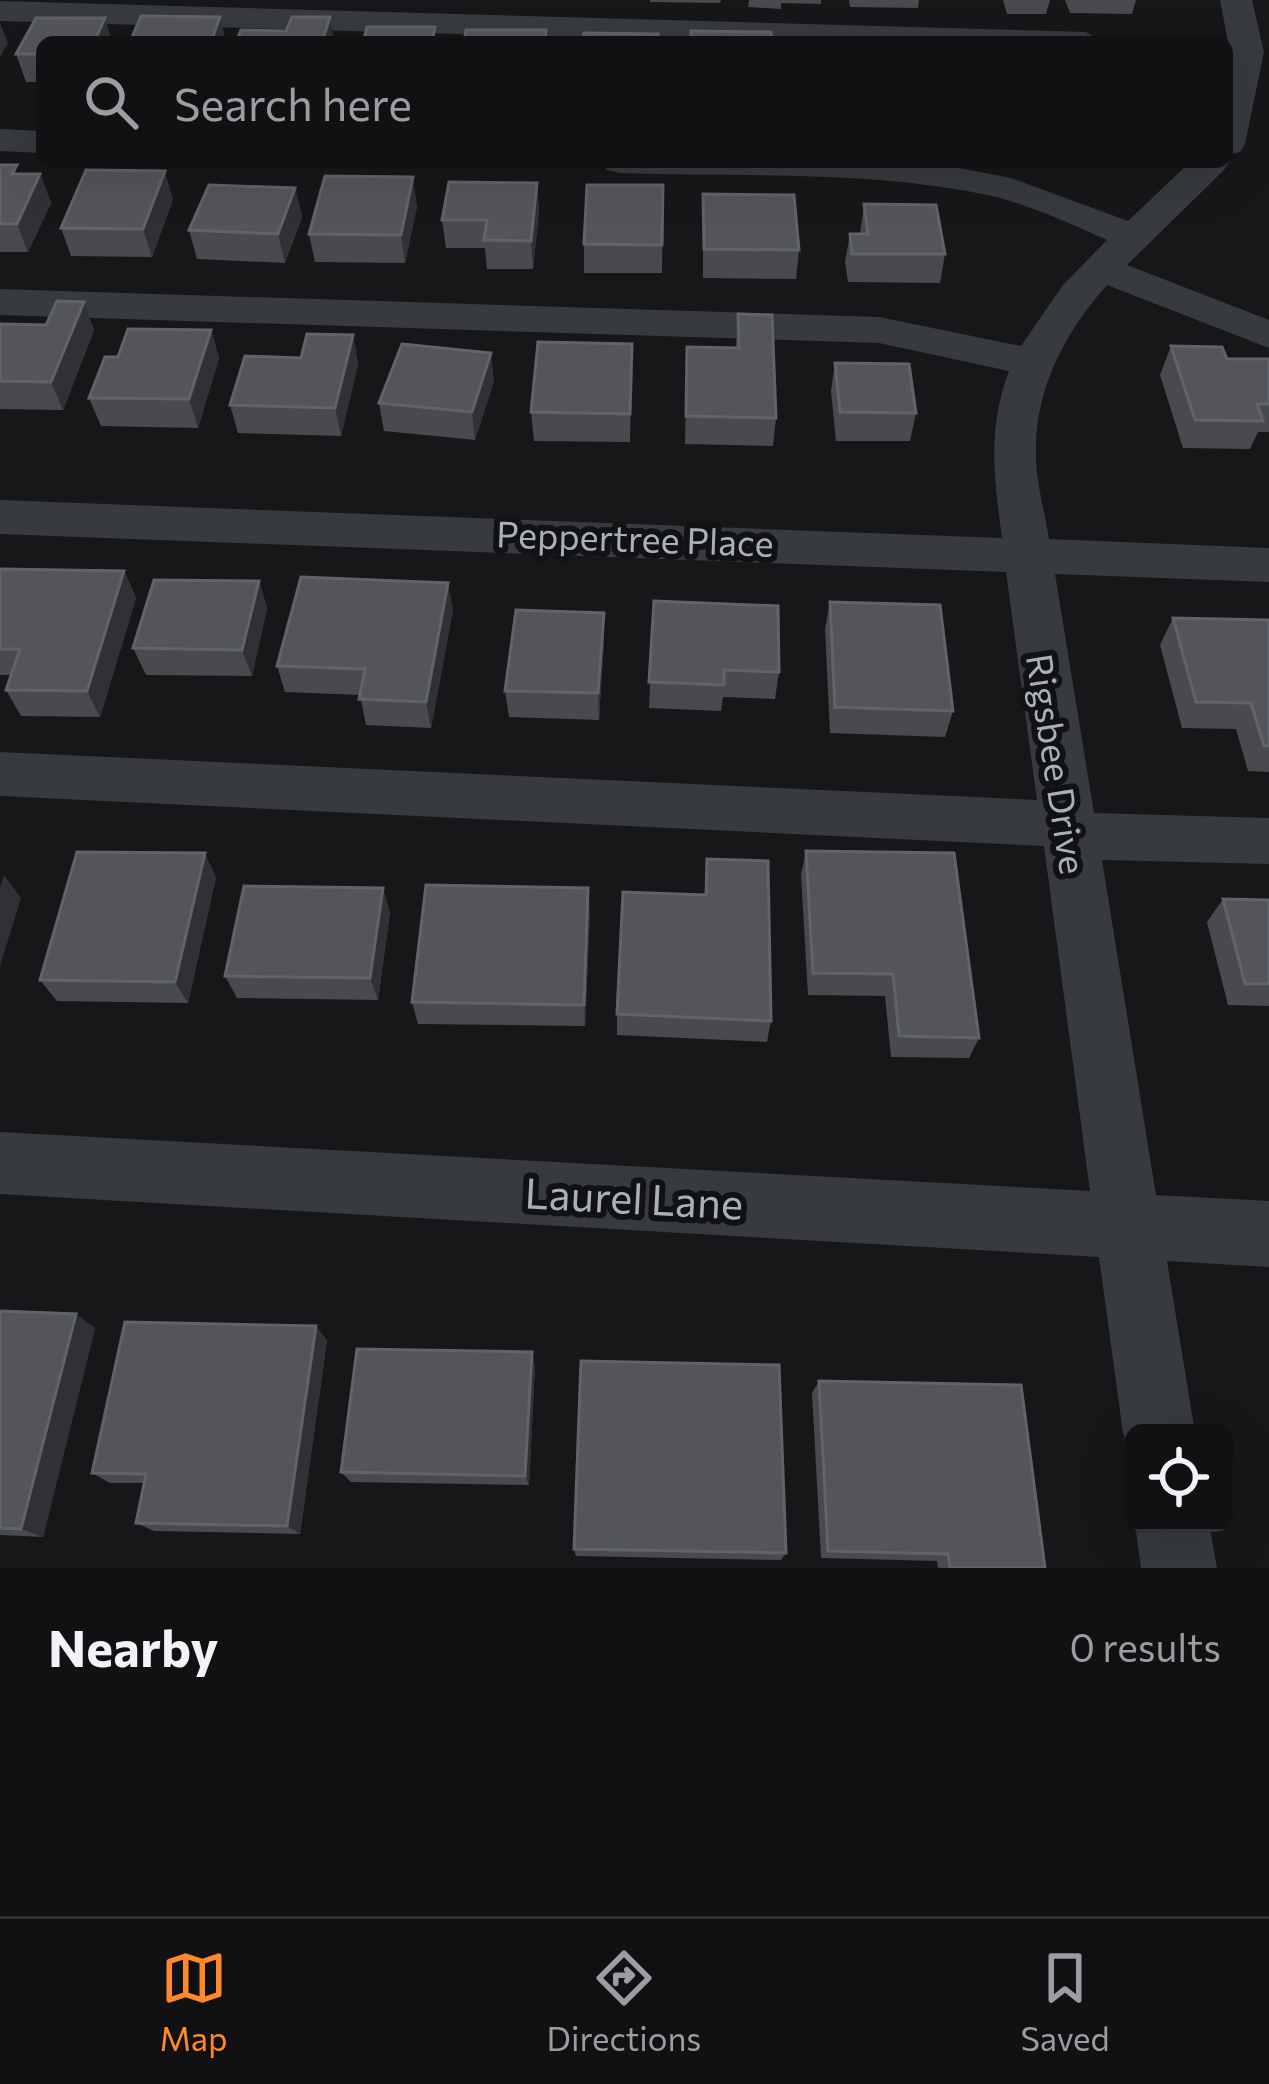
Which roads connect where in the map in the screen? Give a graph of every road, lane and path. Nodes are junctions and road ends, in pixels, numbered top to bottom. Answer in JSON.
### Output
{"nodes":[{"id":1,"x":1236,"y":0,"type":"edge"},
{"id":2,"x":0,"y":11,"type":"edge"},
{"id":3,"x":876,"y":36,"type":"edge"},
{"id":4,"x":1248,"y":46,"type":"edge"},
{"id":5,"x":1233,"y":115,"type":"edge"},
{"id":6,"x":0,"y":140,"type":"edge"},
{"id":7,"x":36,"y":142,"type":"edge"},
{"id":8,"x":1233,"y":144,"type":"edge"},
{"id":9,"x":1269,"y":150,"type":"edge"},
{"id":10,"x":787,"y":168,"type":"edge"},
{"id":11,"x":1204,"y":168,"type":"edge"},
{"id":12,"x":1118,"y":254,"type":"junction"},
{"id":13,"x":0,"y":302,"type":"edge"},
{"id":14,"x":1269,"y":335,"type":"edge"},
{"id":15,"x":1035,"y":363,"type":"junction"},
{"id":16,"x":0,"y":517,"type":"edge"},
{"id":17,"x":1024,"y":553,"type":"junction"},
{"id":18,"x":1269,"y":566,"type":"edge"},
{"id":19,"x":0,"y":774,"type":"edge"},
{"id":20,"x":1066,"y":830,"type":"junction"},
{"id":21,"x":1269,"y":841,"type":"edge"},
{"id":22,"x":0,"y":1163,"type":"edge"},
{"id":23,"x":1127,"y":1227,"type":"junction"},
{"id":24,"x":1269,"y":1234,"type":"edge"},
{"id":25,"x":1158,"y":1424,"type":"edge"},
{"id":26,"x":1173,"y":1532,"type":"edge"},
{"id":27,"x":1179,"y":1568,"type":"edge"}],
"edges":[{"from":1,"to":4,"type":"street"},
{"from":2,"to":3,"type":"street"},
{"from":4,"to":5,"type":"street"},
{"from":6,"to":7,"type":"street"},
{"from":8,"to":9,"type":"street"},
{"from":10,"to":12,"type":"street"},
{"from":11,"to":12,"type":"street","name":"Rigsbee Drive"},
{"from":12,"to":14,"type":"street"},
{"from":12,"to":15,"type":"street","name":"Rigsbee Drive"},
{"from":13,"to":15,"type":"street"},
{"from":15,"to":17,"type":"street","name":"Rigsbee Drive"},
{"from":16,"to":17,"type":"street","name":"Peppertree Place"},
{"from":17,"to":18,"type":"street","name":"Peppertree Place"},
{"from":17,"to":20,"type":"street","name":"Rigsbee Drive"},
{"from":19,"to":20,"type":"street"},
{"from":20,"to":21,"type":"street"},
{"from":20,"to":23,"type":"street","name":"Rigsbee Drive"},
{"from":22,"to":23,"type":"street","name":"Laurel Lane"},
{"from":23,"to":24,"type":"street","name":"Laurel Lane"},
{"from":23,"to":25,"type":"street","name":"Rigsbee Drive"},
{"from":26,"to":27,"type":"street"}]}
